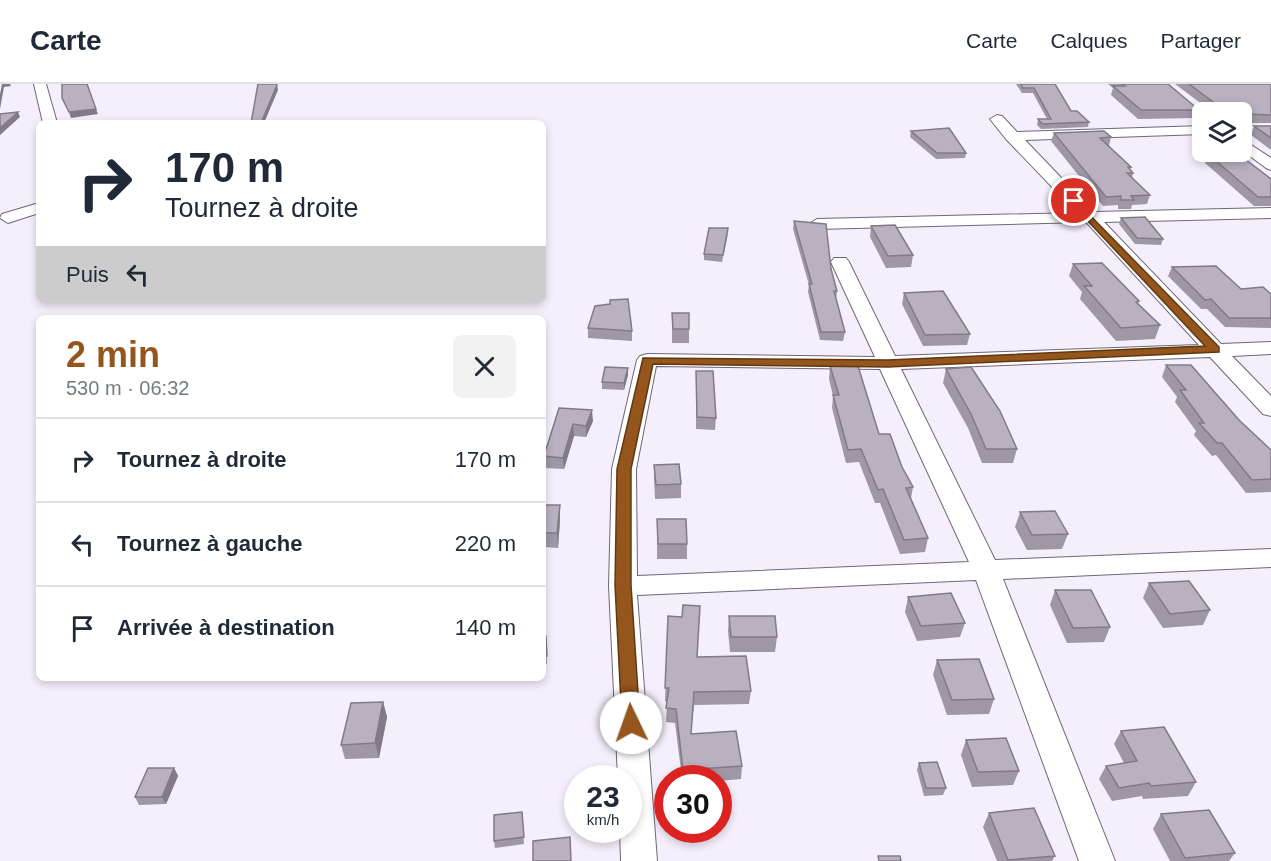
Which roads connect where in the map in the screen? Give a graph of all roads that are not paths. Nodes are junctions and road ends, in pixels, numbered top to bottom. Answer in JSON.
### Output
{"nodes":[{"id":1,"x":40,"y":84,"type":"edge"},
{"id":2,"x":49,"y":120,"type":"edge"},
{"id":3,"x":997,"y":120,"type":"dead end"},
{"id":4,"x":1192,"y":130,"type":"edge"},
{"id":5,"x":1011,"y":136,"type":"junction"},
{"id":6,"x":1252,"y":151,"type":"edge"},
{"id":7,"x":1271,"y":165,"type":"edge"},
{"id":8,"x":36,"y":208,"type":"edge"},
{"id":9,"x":1271,"y":213,"type":"edge"},
{"id":10,"x":8,"y":218,"type":"dead end"},
{"id":11,"x":1090,"y":218,"type":"junction"},
{"id":12,"x":817,"y":224,"type":"edge"},
{"id":13,"x":840,"y":262,"type":"dead end"},
{"id":14,"x":1271,"y":348,"type":"edge"},
{"id":15,"x":1215,"y":349,"type":"junction"},
{"id":16,"x":888,"y":363,"type":"junction"},
{"id":17,"x":1271,"y":409,"type":"edge"},
{"id":18,"x":1271,"y":558,"type":"edge"},
{"id":19,"x":986,"y":570,"type":"junction"},
{"id":20,"x":623,"y":585,"type":"junction"},
{"id":21,"x":639,"y":861,"type":"edge"},
{"id":22,"x":1097,"y":861,"type":"edge"}],
"edges":[{"from":1,"to":2,"type":"street"},
{"from":3,"to":5,"type":"street"},
{"from":4,"to":5,"type":"street"},
{"from":5,"to":11,"type":"street"},
{"from":6,"to":7,"type":"street"},
{"from":8,"to":10,"type":"street"},
{"from":9,"to":11,"type":"street"},
{"from":11,"to":12,"type":"street"},
{"from":11,"to":15,"type":"street"},
{"from":13,"to":16,"type":"street"},
{"from":14,"to":15,"type":"street"},
{"from":15,"to":16,"type":"street"},
{"from":15,"to":17,"type":"street"},
{"from":16,"to":19,"type":"street"},
{"from":16,"to":20,"type":"street"},
{"from":18,"to":19,"type":"street"},
{"from":19,"to":20,"type":"street"},
{"from":19,"to":22,"type":"street"},
{"from":20,"to":21,"type":"street"}]}
